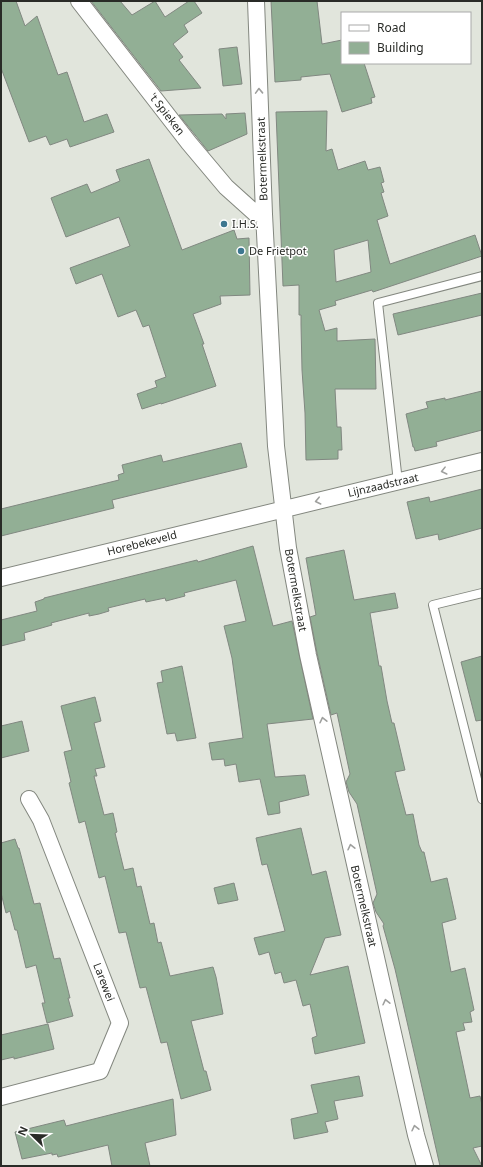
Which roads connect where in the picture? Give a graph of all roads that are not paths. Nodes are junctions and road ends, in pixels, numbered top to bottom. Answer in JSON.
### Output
{"nodes":[{"id":1,"x":79,"y":1,"type":"edge"},
{"id":2,"x":256,"y":1,"type":"edge"},
{"id":3,"x":264,"y":214,"type":"junction"},
{"id":4,"x":482,"y":276,"type":"edge"},
{"id":5,"x":482,"y":461,"type":"edge"},
{"id":6,"x":398,"y":482,"type":"junction"},
{"id":7,"x":284,"y":508,"type":"junction"},
{"id":8,"x":1,"y":578,"type":"edge"},
{"id":9,"x":482,"y":593,"type":"edge"},
{"id":10,"x":29,"y":799,"type":"dead end"},
{"id":11,"x":482,"y":799,"type":"edge"},
{"id":12,"x":1,"y":1096,"type":"edge"},
{"id":13,"x":425,"y":1166,"type":"edge"}],
"edges":[{"from":1,"to":3,"type":"street","name":"'t Spieken"},
{"from":3,"to":2,"type":"street","name":"Botermelkstraat","one_way":true},
{"from":3,"to":7,"type":"street","name":"Botermelkstraat"},
{"from":4,"to":6,"type":"lane"},
{"from":5,"to":6,"type":"street","name":"Lijnzaadstraat","one_way":true},
{"from":6,"to":7,"type":"street","name":"Lijnzaadstraat","one_way":true},
{"from":7,"to":8,"type":"street","name":"Horebekeveld"},
{"from":13,"to":7,"type":"street","name":"Botermelkstraat","one_way":true},
{"from":9,"to":11,"type":"lane"},
{"from":10,"to":12,"type":"street","name":"Larewei"}]}
